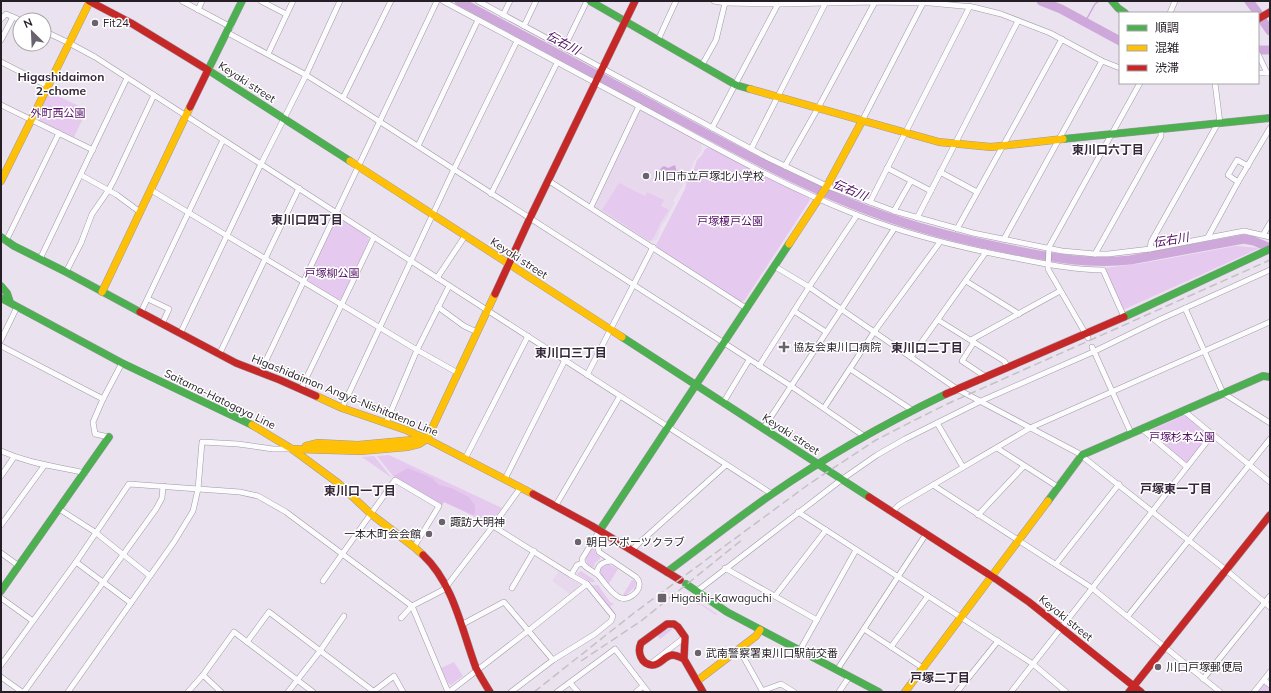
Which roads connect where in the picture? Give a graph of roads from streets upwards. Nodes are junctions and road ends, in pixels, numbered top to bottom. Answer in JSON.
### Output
{"nodes":[{"id":1,"x":90,"y":1,"type":"edge"},
{"id":2,"x":182,"y":1,"type":"edge"},
{"id":3,"x":202,"y":1,"type":"edge"},
{"id":4,"x":242,"y":1,"type":"edge"},
{"id":5,"x":261,"y":1,"type":"edge"},
{"id":6,"x":293,"y":1,"type":"edge"},
{"id":7,"x":340,"y":1,"type":"edge"},
{"id":8,"x":391,"y":1,"type":"edge"},
{"id":9,"x":437,"y":1,"type":"edge"},
{"id":10,"x":443,"y":1,"type":"edge"},
{"id":11,"x":478,"y":1,"type":"edge"},
{"id":12,"x":510,"y":1,"type":"edge"},
{"id":13,"x":536,"y":1,"type":"edge"},
{"id":14,"x":589,"y":1,"type":"edge"},
{"id":15,"x":635,"y":1,"type":"edge"},
{"id":16,"x":676,"y":1,"type":"edge"},
{"id":17,"x":714,"y":1,"type":"edge"},
{"id":18,"x":1112,"y":1,"type":"edge"},
{"id":19,"x":1175,"y":1,"type":"edge"},
{"id":20,"x":875,"y":2,"type":"junction"},
{"id":21,"x":486,"y":3,"type":"edge"},
{"id":22,"x":725,"y":3,"type":"junction"},
{"id":23,"x":923,"y":3,"type":"junction"},
{"id":24,"x":778,"y":4,"type":"junction"},
{"id":25,"x":825,"y":4,"type":"junction"},
{"id":26,"x":970,"y":6,"type":"junction"},
{"id":27,"x":198,"y":10,"type":"junction"},
{"id":28,"x":1124,"y":12,"type":"edge"},
{"id":29,"x":1170,"y":12,"type":"edge"},
{"id":30,"x":1268,"y":13,"type":"edge"},
{"id":31,"x":286,"y":14,"type":"junction"},
{"id":32,"x":503,"y":15,"type":"junction"},
{"id":33,"x":12,"y":17,"type":"edge"},
{"id":34,"x":1259,"y":18,"type":"edge"},
{"id":35,"x":1,"y":19,"type":"edge"},
{"id":36,"x":12,"y":19,"type":"edge"},
{"id":37,"x":478,"y":20,"type":"junction"},
{"id":38,"x":1018,"y":21,"type":"junction"},
{"id":39,"x":626,"y":22,"type":"junction"},
{"id":40,"x":524,"y":26,"type":"junction"},
{"id":41,"x":229,"y":30,"type":"junction"},
{"id":42,"x":52,"y":35,"type":"edge"},
{"id":43,"x":1062,"y":39,"type":"junction"},
{"id":44,"x":1,"y":40,"type":"edge"},
{"id":45,"x":658,"y":40,"type":"junction"},
{"id":46,"x":517,"y":41,"type":"junction"},
{"id":47,"x":69,"y":43,"type":"junction"},
{"id":48,"x":564,"y":48,"type":"junction"},
{"id":49,"x":268,"y":54,"type":"junction"},
{"id":50,"x":1259,"y":56,"type":"edge"},
{"id":51,"x":1102,"y":61,"type":"junction"},
{"id":52,"x":1,"y":62,"type":"edge"},
{"id":53,"x":557,"y":63,"type":"junction"},
{"id":54,"x":702,"y":65,"type":"junction"},
{"id":55,"x":1119,"y":68,"type":"edge"},
{"id":56,"x":604,"y":69,"type":"junction"},
{"id":57,"x":208,"y":70,"type":"junction"},
{"id":58,"x":1259,"y":72,"type":"edge"},
{"id":59,"x":1269,"y":73,"type":"edge"},
{"id":60,"x":306,"y":75,"type":"junction"},
{"id":61,"x":127,"y":78,"type":"junction"},
{"id":62,"x":596,"y":83,"type":"junction"},
{"id":63,"x":1139,"y":84,"type":"edge"},
{"id":64,"x":1215,"y":84,"type":"edge"},
{"id":65,"x":736,"y":85,"type":"junction"},
{"id":66,"x":48,"y":86,"type":"junction"},
{"id":67,"x":154,"y":95,"type":"junction"},
{"id":68,"x":778,"y":96,"type":"junction"},
{"id":69,"x":344,"y":98,"type":"junction"},
{"id":70,"x":1,"y":105,"type":"edge"},
{"id":71,"x":639,"y":106,"type":"junction"},
{"id":72,"x":818,"y":108,"type":"junction"},
{"id":73,"x":186,"y":116,"type":"junction"},
{"id":74,"x":283,"y":118,"type":"junction"},
{"id":75,"x":1270,"y":118,"type":"edge"},
{"id":76,"x":32,"y":120,"type":"junction"},
{"id":77,"x":862,"y":121,"type":"junction"},
{"id":78,"x":380,"y":122,"type":"junction"},
{"id":79,"x":1218,"y":123,"type":"junction"},
{"id":80,"x":712,"y":128,"type":"junction"},
{"id":81,"x":1270,"y":128,"type":"edge"},
{"id":82,"x":1161,"y":129,"type":"junction"},
{"id":83,"x":59,"y":133,"type":"junction"},
{"id":84,"x":906,"y":133,"type":"junction"},
{"id":85,"x":1110,"y":135,"type":"junction"},
{"id":86,"x":223,"y":140,"type":"junction"},
{"id":87,"x":1057,"y":140,"type":"junction"},
{"id":88,"x":955,"y":145,"type":"junction"},
{"id":89,"x":418,"y":146,"type":"junction"},
{"id":90,"x":1003,"y":146,"type":"junction"},
{"id":91,"x":751,"y":149,"type":"junction"},
{"id":92,"x":93,"y":150,"type":"junction"},
{"id":93,"x":261,"y":164,"type":"junction"},
{"id":94,"x":785,"y":166,"type":"junction"},
{"id":95,"x":1248,"y":166,"type":"junction"},
{"id":96,"x":358,"y":167,"type":"junction"},
{"id":97,"x":887,"y":168,"type":"junction"},
{"id":98,"x":454,"y":169,"type":"junction"},
{"id":99,"x":940,"y":172,"type":"junction"},
{"id":100,"x":81,"y":176,"type":"junction"},
{"id":101,"x":1,"y":181,"type":"edge"},
{"id":102,"x":549,"y":181,"type":"junction"},
{"id":103,"x":911,"y":181,"type":"junction"},
{"id":104,"x":1238,"y":182,"type":"junction"},
{"id":105,"x":826,"y":187,"type":"junction"},
{"id":106,"x":299,"y":188,"type":"junction"},
{"id":107,"x":151,"y":190,"type":"junction"},
{"id":108,"x":108,"y":191,"type":"junction"},
{"id":109,"x":931,"y":191,"type":"junction"},
{"id":110,"x":977,"y":192,"type":"junction"},
{"id":111,"x":492,"y":194,"type":"junction"},
{"id":112,"x":819,"y":199,"type":"junction"},
{"id":113,"x":870,"y":202,"type":"junction"},
{"id":114,"x":591,"y":207,"type":"junction"},
{"id":115,"x":894,"y":211,"type":"junction"},
{"id":116,"x":140,"y":212,"type":"junction"},
{"id":117,"x":336,"y":212,"type":"junction"},
{"id":118,"x":188,"y":213,"type":"junction"},
{"id":119,"x":857,"y":215,"type":"junction"},
{"id":120,"x":433,"y":216,"type":"junction"},
{"id":121,"x":530,"y":218,"type":"junction"},
{"id":122,"x":917,"y":218,"type":"junction"},
{"id":123,"x":1270,"y":223,"type":"edge"},
{"id":124,"x":894,"y":229,"type":"junction"},
{"id":125,"x":957,"y":229,"type":"junction"},
{"id":126,"x":226,"y":235,"type":"junction"},
{"id":127,"x":1263,"y":235,"type":"junction"},
{"id":128,"x":465,"y":236,"type":"junction"},
{"id":129,"x":374,"y":237,"type":"junction"},
{"id":130,"x":1208,"y":237,"type":"junction"},
{"id":131,"x":1270,"y":237,"type":"edge"},
{"id":132,"x":4,"y":239,"type":"edge"},
{"id":133,"x":1004,"y":239,"type":"junction"},
{"id":134,"x":940,"y":242,"type":"junction"},
{"id":135,"x":653,"y":247,"type":"junction"},
{"id":136,"x":1049,"y":249,"type":"junction"},
{"id":137,"x":1150,"y":249,"type":"junction"},
{"id":138,"x":1268,"y":250,"type":"edge"},
{"id":139,"x":986,"y":252,"type":"junction"},
{"id":140,"x":1094,"y":254,"type":"junction"},
{"id":141,"x":40,"y":259,"type":"junction"},
{"id":142,"x":265,"y":259,"type":"junction"},
{"id":143,"x":412,"y":261,"type":"junction"},
{"id":144,"x":1048,"y":263,"type":"junction"},
{"id":145,"x":508,"y":264,"type":"junction"},
{"id":146,"x":774,"y":266,"type":"junction"},
{"id":147,"x":1270,"y":270,"type":"edge"},
{"id":148,"x":66,"y":272,"type":"junction"},
{"id":149,"x":437,"y":278,"type":"junction"},
{"id":150,"x":966,"y":280,"type":"junction"},
{"id":151,"x":304,"y":282,"type":"junction"},
{"id":152,"x":634,"y":284,"type":"junction"},
{"id":153,"x":1,"y":286,"type":"edge"},
{"id":154,"x":449,"y":286,"type":"junction"},
{"id":155,"x":809,"y":287,"type":"junction"},
{"id":156,"x":1060,"y":291,"type":"junction"},
{"id":157,"x":102,"y":292,"type":"junction"},
{"id":158,"x":1,"y":298,"type":"edge"},
{"id":159,"x":148,"y":299,"type":"junction"},
{"id":160,"x":10,"y":302,"type":"junction"},
{"id":161,"x":341,"y":304,"type":"junction"},
{"id":162,"x":17,"y":306,"type":"junction"},
{"id":163,"x":438,"y":307,"type":"junction"},
{"id":164,"x":746,"y":308,"type":"junction"},
{"id":165,"x":1186,"y":308,"type":"junction"},
{"id":166,"x":488,"y":310,"type":"junction"},
{"id":167,"x":841,"y":310,"type":"junction"},
{"id":168,"x":794,"y":311,"type":"junction"},
{"id":169,"x":141,"y":312,"type":"junction"},
{"id":170,"x":1019,"y":314,"type":"junction"},
{"id":171,"x":1124,"y":316,"type":"junction"},
{"id":172,"x":938,"y":320,"type":"junction"},
{"id":173,"x":1270,"y":322,"type":"edge"},
{"id":174,"x":162,"y":324,"type":"junction"},
{"id":175,"x":380,"y":327,"type":"junction"},
{"id":176,"x":610,"y":330,"type":"junction"},
{"id":177,"x":477,"y":332,"type":"junction"},
{"id":178,"x":826,"y":332,"type":"junction"},
{"id":179,"x":874,"y":332,"type":"junction"},
{"id":180,"x":180,"y":334,"type":"junction"},
{"id":181,"x":528,"y":336,"type":"junction"},
{"id":182,"x":1087,"y":336,"type":"junction"},
{"id":183,"x":1,"y":340,"type":"edge"},
{"id":184,"x":972,"y":341,"type":"junction"},
{"id":185,"x":723,"y":343,"type":"junction"},
{"id":186,"x":1,"y":346,"type":"edge"},
{"id":187,"x":1092,"y":349,"type":"junction"},
{"id":188,"x":417,"y":350,"type":"junction"},
{"id":189,"x":1205,"y":351,"type":"junction"},
{"id":190,"x":220,"y":355,"type":"junction"},
{"id":191,"x":911,"y":357,"type":"junction"},
{"id":192,"x":565,"y":360,"type":"junction"},
{"id":193,"x":749,"y":360,"type":"junction"},
{"id":194,"x":122,"y":363,"type":"junction"},
{"id":195,"x":758,"y":366,"type":"junction"},
{"id":196,"x":1008,"y":367,"type":"junction"},
{"id":197,"x":850,"y":369,"type":"junction"},
{"id":198,"x":260,"y":373,"type":"junction"},
{"id":199,"x":458,"y":373,"type":"junction"},
{"id":200,"x":587,"y":375,"type":"junction"},
{"id":201,"x":986,"y":377,"type":"junction"},
{"id":202,"x":1270,"y":377,"type":"edge"},
{"id":203,"x":695,"y":385,"type":"junction"},
{"id":204,"x":791,"y":386,"type":"junction"},
{"id":205,"x":301,"y":389,"type":"junction"},
{"id":206,"x":957,"y":389,"type":"junction"},
{"id":207,"x":1113,"y":392,"type":"junction"},
{"id":208,"x":1224,"y":393,"type":"junction"},
{"id":209,"x":620,"y":396,"type":"junction"},
{"id":210,"x":103,"y":399,"type":"junction"},
{"id":211,"x":981,"y":401,"type":"junction"},
{"id":212,"x":723,"y":403,"type":"junction"},
{"id":213,"x":342,"y":408,"type":"junction"},
{"id":214,"x":824,"y":408,"type":"junction"},
{"id":215,"x":912,"y":410,"type":"junction"},
{"id":216,"x":1184,"y":411,"type":"junction"},
{"id":217,"x":386,"y":423,"type":"junction"},
{"id":218,"x":937,"y":423,"type":"junction"},
{"id":219,"x":1270,"y":423,"type":"edge"},
{"id":220,"x":668,"y":427,"type":"junction"},
{"id":221,"x":1030,"y":428,"type":"junction"},
{"id":222,"x":763,"y":429,"type":"junction"},
{"id":223,"x":1142,"y":429,"type":"junction"},
{"id":224,"x":1131,"y":433,"type":"junction"},
{"id":225,"x":1212,"y":435,"type":"junction"},
{"id":226,"x":864,"y":436,"type":"junction"},
{"id":227,"x":109,"y":437,"type":"joint"},
{"id":228,"x":427,"y":439,"type":"junction"},
{"id":229,"x":1270,"y":439,"type":"edge"},
{"id":230,"x":997,"y":448,"type":"junction"},
{"id":231,"x":292,"y":449,"type":"junction"},
{"id":232,"x":1,"y":451,"type":"edge"},
{"id":233,"x":1082,"y":455,"type":"junction"},
{"id":234,"x":14,"y":457,"type":"junction"},
{"id":235,"x":465,"y":460,"type":"junction"},
{"id":236,"x":818,"y":464,"type":"junction"},
{"id":237,"x":726,"y":465,"type":"junction"},
{"id":238,"x":1249,"y":465,"type":"junction"},
{"id":239,"x":44,"y":466,"type":"junction"},
{"id":240,"x":1024,"y":466,"type":"junction"},
{"id":241,"x":1187,"y":467,"type":"junction"},
{"id":242,"x":963,"y":468,"type":"junction"},
{"id":243,"x":85,"y":473,"type":"junction"},
{"id":244,"x":1,"y":476,"type":"edge"},
{"id":245,"x":505,"y":479,"type":"junction"},
{"id":246,"x":841,"y":480,"type":"junction"},
{"id":247,"x":1270,"y":482,"type":"edge"},
{"id":248,"x":1119,"y":484,"type":"junction"},
{"id":249,"x":933,"y":485,"type":"junction"},
{"id":250,"x":163,"y":486,"type":"junction"},
{"id":251,"x":521,"y":487,"type":"junction"},
{"id":252,"x":1058,"y":487,"type":"junction"},
{"id":253,"x":198,"y":489,"type":"junction"},
{"id":254,"x":772,"y":494,"type":"junction"},
{"id":255,"x":556,"y":505,"type":"junction"},
{"id":256,"x":59,"y":509,"type":"junction"},
{"id":257,"x":1152,"y":511,"type":"junction"},
{"id":258,"x":798,"y":512,"type":"junction"},
{"id":259,"x":892,"y":512,"type":"junction"},
{"id":260,"x":371,"y":514,"type":"junction"},
{"id":261,"x":978,"y":515,"type":"junction"},
{"id":262,"x":1270,"y":515,"type":"edge"},
{"id":263,"x":1,"y":525,"type":"edge"},
{"id":264,"x":493,"y":526,"type":"junction"},
{"id":265,"x":600,"y":530,"type":"junction"},
{"id":266,"x":826,"y":530,"type":"junction"},
{"id":267,"x":95,"y":532,"type":"junction"},
{"id":268,"x":926,"y":534,"type":"junction"},
{"id":269,"x":1018,"y":541,"type":"junction"},
{"id":270,"x":1188,"y":541,"type":"junction"},
{"id":271,"x":414,"y":547,"type":"junction"},
{"id":272,"x":632,"y":550,"type":"junction"},
{"id":273,"x":856,"y":550,"type":"junction"},
{"id":274,"x":534,"y":551,"type":"junction"},
{"id":275,"x":1,"y":553,"type":"edge"},
{"id":276,"x":124,"y":554,"type":"junction"},
{"id":277,"x":343,"y":554,"type":"junction"},
{"id":278,"x":611,"y":561,"type":"junction"},
{"id":279,"x":76,"y":562,"type":"junction"},
{"id":280,"x":582,"y":563,"type":"junction"},
{"id":281,"x":1056,"y":564,"type":"junction"},
{"id":282,"x":18,"y":566,"type":"junction"},
{"id":283,"x":725,"y":568,"type":"junction"},
{"id":284,"x":1226,"y":570,"type":"junction"},
{"id":285,"x":667,"y":572,"type":"junction"},
{"id":286,"x":597,"y":574,"type":"junction"},
{"id":287,"x":571,"y":575,"type":"junction"},
{"id":288,"x":150,"y":576,"type":"junction"},
{"id":289,"x":899,"y":577,"type":"junction"},
{"id":290,"x":992,"y":577,"type":"junction"},
{"id":291,"x":323,"y":581,"type":"dead end"},
{"id":292,"x":103,"y":583,"type":"junction"},
{"id":293,"x":587,"y":584,"type":"junction"},
{"id":294,"x":446,"y":587,"type":"junction"},
{"id":295,"x":512,"y":588,"type":"dead end"},
{"id":296,"x":1092,"y":588,"type":"junction"},
{"id":297,"x":1,"y":591,"type":"edge"},
{"id":298,"x":697,"y":591,"type":"junction"},
{"id":299,"x":775,"y":596,"type":"junction"},
{"id":300,"x":928,"y":596,"type":"junction"},
{"id":301,"x":1270,"y":596,"type":"edge"},
{"id":302,"x":1,"y":598,"type":"edge"},
{"id":303,"x":131,"y":603,"type":"junction"},
{"id":304,"x":1265,"y":603,"type":"junction"},
{"id":305,"x":412,"y":606,"type":"junction"},
{"id":306,"x":1270,"y":607,"type":"edge"},
{"id":307,"x":344,"y":616,"type":"dead end"},
{"id":308,"x":1128,"y":616,"type":"junction"},
{"id":309,"x":401,"y":618,"type":"dead end"},
{"id":310,"x":961,"y":618,"type":"junction"},
{"id":311,"x":817,"y":620,"type":"junction"},
{"id":312,"x":33,"y":621,"type":"junction"},
{"id":313,"x":461,"y":626,"type":"junction"},
{"id":314,"x":1061,"y":628,"type":"junction"},
{"id":315,"x":864,"y":629,"type":"junction"},
{"id":316,"x":760,"y":630,"type":"junction"},
{"id":317,"x":528,"y":631,"type":"junction"},
{"id":318,"x":685,"y":637,"type":"junction"},
{"id":319,"x":998,"y":641,"type":"junction"},
{"id":320,"x":247,"y":642,"type":"junction"},
{"id":321,"x":891,"y":647,"type":"junction"},
{"id":322,"x":1165,"y":647,"type":"junction"},
{"id":323,"x":739,"y":649,"type":"junction"},
{"id":324,"x":800,"y":650,"type":"junction"},
{"id":325,"x":320,"y":651,"type":"junction"},
{"id":326,"x":684,"y":659,"type":"junction"},
{"id":327,"x":553,"y":660,"type":"junction"},
{"id":328,"x":1033,"y":664,"type":"junction"},
{"id":329,"x":1,"y":665,"type":"edge"},
{"id":330,"x":649,"y":665,"type":"junction"},
{"id":331,"x":923,"y":668,"type":"junction"},
{"id":332,"x":477,"y":670,"type":"junction"},
{"id":333,"x":837,"y":670,"type":"junction"},
{"id":334,"x":1270,"y":672,"type":"edge"},
{"id":335,"x":203,"y":674,"type":"junction"},
{"id":336,"x":1,"y":677,"type":"edge"},
{"id":337,"x":849,"y":677,"type":"junction"},
{"id":338,"x":1204,"y":679,"type":"junction"},
{"id":339,"x":297,"y":680,"type":"junction"},
{"id":340,"x":1264,"y":680,"type":"junction"},
{"id":341,"x":697,"y":682,"type":"junction"},
{"id":342,"x":570,"y":683,"type":"junction"},
{"id":343,"x":643,"y":686,"type":"junction"},
{"id":344,"x":1270,"y":686,"type":"edge"},
{"id":345,"x":1131,"y":689,"type":"edge"},
{"id":346,"x":23,"y":692,"type":"edge"},
{"id":347,"x":68,"y":692,"type":"edge"},
{"id":348,"x":188,"y":692,"type":"edge"},
{"id":349,"x":221,"y":692,"type":"edge"},
{"id":350,"x":288,"y":692,"type":"edge"},
{"id":351,"x":313,"y":692,"type":"edge"},
{"id":352,"x":373,"y":692,"type":"edge"},
{"id":353,"x":402,"y":692,"type":"edge"},
{"id":354,"x":449,"y":692,"type":"edge"},
{"id":355,"x":490,"y":692,"type":"edge"},
{"id":356,"x":511,"y":692,"type":"edge"},
{"id":357,"x":557,"y":692,"type":"edge"},
{"id":358,"x":578,"y":692,"type":"edge"},
{"id":359,"x":636,"y":692,"type":"edge"},
{"id":360,"x":648,"y":692,"type":"edge"},
{"id":361,"x":703,"y":692,"type":"edge"},
{"id":362,"x":763,"y":692,"type":"edge"},
{"id":363,"x":794,"y":692,"type":"edge"},
{"id":364,"x":839,"y":692,"type":"edge"},
{"id":365,"x":878,"y":692,"type":"edge"},
{"id":366,"x":905,"y":692,"type":"edge"},
{"id":367,"x":957,"y":692,"type":"edge"},
{"id":368,"x":1011,"y":692,"type":"edge"},
{"id":369,"x":1065,"y":692,"type":"edge"},
{"id":370,"x":1141,"y":692,"type":"edge"},
{"id":371,"x":1220,"y":692,"type":"edge"},
{"id":372,"x":1254,"y":692,"type":"edge"}],
"edges":[{"from":1,"to":47,"type":"street"},
{"from":1,"to":57,"type":"street"},
{"from":2,"to":27,"type":"street"},
{"from":3,"to":27,"type":"street"},
{"from":4,"to":41,"type":"street"},
{"from":5,"to":31,"type":"street"},
{"from":6,"to":31,"type":"street"},
{"from":7,"to":60,"type":"street"},
{"from":8,"to":69,"type":"street"},
{"from":9,"to":78,"type":"street"},
{"from":10,"to":37,"type":"street"},
{"from":11,"to":21,"type":"street"},
{"from":12,"to":32,"type":"street"},
{"from":13,"to":40,"type":"street"},
{"from":14,"to":39,"type":"street"},
{"from":14,"to":48,"type":"street"},
{"from":15,"to":39,"type":"street"},
{"from":16,"to":45,"type":"street"},
{"from":17,"to":22,"type":"street"},
{"from":18,"to":28,"type":"street"},
{"from":19,"to":29,"type":"street"},
{"from":20,"to":23,"type":"street"},
{"from":20,"to":25,"type":"street"},
{"from":20,"to":72,"type":"street"},
{"from":21,"to":32,"type":"street"},
{"from":22,"to":24,"type":"street"},
{"from":22,"to":54,"type":"street"},
{"from":23,"to":26,"type":"street"},
{"from":23,"to":77,"type":"street"},
{"from":24,"to":25,"type":"street"},
{"from":24,"to":65,"type":"street"},
{"from":25,"to":68,"type":"street"},
{"from":26,"to":38,"type":"street"},
{"from":26,"to":84,"type":"street"},
{"from":27,"to":41,"type":"street"},
{"from":30,"to":34,"type":"street"},
{"from":31,"to":49,"type":"street"},
{"from":32,"to":40,"type":"street"},
{"from":33,"to":35,"type":"street"},
{"from":36,"to":44,"type":"street"},
{"from":37,"to":46,"type":"street"},
{"from":37,"to":89,"type":"street"},
{"from":38,"to":43,"type":"street"},
{"from":38,"to":88,"type":"street"},
{"from":39,"to":45,"type":"street"},
{"from":39,"to":56,"type":"street"},
{"from":40,"to":48,"type":"street"},
{"from":41,"to":49,"type":"street"},
{"from":41,"to":57,"type":"street"},
{"from":42,"to":47,"type":"street"},
{"from":43,"to":51,"type":"street"},
{"from":43,"to":90,"type":"street"},
{"from":45,"to":54,"type":"street"},
{"from":46,"to":53,"type":"street"},
{"from":46,"to":98,"type":"street"},
{"from":47,"to":61,"type":"street"},
{"from":47,"to":66,"type":"street"},
{"from":48,"to":56,"type":"street"},
{"from":49,"to":60,"type":"street"},
{"from":50,"to":59,"type":"street"},
{"from":51,"to":55,"type":"street"},
{"from":51,"to":87,"type":"street"},
{"from":52,"to":66,"type":"street"},
{"from":53,"to":62,"type":"street"},
{"from":53,"to":111,"type":"street"},
{"from":54,"to":65,"type":"street"},
{"from":56,"to":62,"type":"street"},
{"from":56,"to":80,"type":"street"},
{"from":57,"to":73,"type":"street"},
{"from":57,"to":74,"type":"street","name":"Keyaki street"},
{"from":58,"to":59,"type":"street"},
{"from":60,"to":69,"type":"street"},
{"from":60,"to":74,"type":"street"},
{"from":61,"to":67,"type":"street"},
{"from":61,"to":92,"type":"street"},
{"from":62,"to":71,"type":"street"},
{"from":62,"to":102,"type":"street"},
{"from":63,"to":85,"type":"street"},
{"from":64,"to":79,"type":"street"},
{"from":65,"to":68,"type":"street"},
{"from":65,"to":80,"type":"street"},
{"from":66,"to":76,"type":"street"},
{"from":67,"to":73,"type":"street"},
{"from":67,"to":108,"type":"street"},
{"from":68,"to":72,"type":"street"},
{"from":68,"to":91,"type":"street"},
{"from":69,"to":78,"type":"street"},
{"from":70,"to":76,"type":"street"},
{"from":71,"to":112,"type":"street"},
{"from":71,"to":114,"type":"street"},
{"from":72,"to":77,"type":"street"},
{"from":72,"to":94,"type":"street"},
{"from":73,"to":86,"type":"street"},
{"from":73,"to":107,"type":"street"},
{"from":74,"to":93,"type":"street"},
{"from":74,"to":96,"type":"street","name":"Keyaki street"},
{"from":75,"to":79,"type":"street"},
{"from":76,"to":83,"type":"street"},
{"from":76,"to":101,"type":"street"},
{"from":77,"to":84,"type":"street"},
{"from":77,"to":105,"type":"street"},
{"from":78,"to":89,"type":"street"},
{"from":78,"to":96,"type":"street"},
{"from":79,"to":82,"type":"street"},
{"from":79,"to":137,"type":"street"},
{"from":80,"to":91,"type":"street"},
{"from":81,"to":95,"type":"street"},
{"from":82,"to":85,"type":"street"},
{"from":82,"to":140,"type":"street"},
{"from":83,"to":92,"type":"street"},
{"from":83,"to":132,"type":"street"},
{"from":84,"to":88,"type":"street"},
{"from":84,"to":97,"type":"street"},
{"from":85,"to":87,"type":"street"},
{"from":85,"to":136,"type":"street"},
{"from":86,"to":93,"type":"street"},
{"from":86,"to":118,"type":"street"},
{"from":87,"to":90,"type":"street"},
{"from":87,"to":133,"type":"street"},
{"from":88,"to":90,"type":"street"},
{"from":88,"to":99,"type":"street"},
{"from":89,"to":98,"type":"street"},
{"from":90,"to":110,"type":"street"},
{"from":91,"to":94,"type":"street"},
{"from":92,"to":100,"type":"street"},
{"from":93,"to":106,"type":"street"},
{"from":93,"to":126,"type":"street"},
{"from":94,"to":105,"type":"street"},
{"from":95,"to":104,"type":"street"},
{"from":95,"to":104,"type":"street"},
{"from":96,"to":117,"type":"street"},
{"from":96,"to":120,"type":"street","name":"Keyaki street"},
{"from":97,"to":103,"type":"street"},
{"from":97,"to":113,"type":"street"},
{"from":98,"to":111,"type":"street"},
{"from":98,"to":120,"type":"street"},
{"from":99,"to":109,"type":"street"},
{"from":99,"to":110,"type":"street"},
{"from":100,"to":108,"type":"street"},
{"from":100,"to":141,"type":"street"},
{"from":102,"to":114,"type":"street"},
{"from":102,"to":121,"type":"street"},
{"from":103,"to":109,"type":"street"},
{"from":103,"to":115,"type":"street"},
{"from":104,"to":130,"type":"street"},
{"from":105,"to":112,"type":"street"},
{"from":105,"to":113,"type":"street"},
{"from":106,"to":117,"type":"street"},
{"from":106,"to":142,"type":"street"},
{"from":107,"to":116,"type":"street"},
{"from":107,"to":118,"type":"street"},
{"from":108,"to":116,"type":"street"},
{"from":108,"to":148,"type":"street"},
{"from":109,"to":122,"type":"street"},
{"from":110,"to":125,"type":"street"},
{"from":111,"to":121,"type":"street"},
{"from":112,"to":119,"type":"street"},
{"from":112,"to":146,"type":"street"},
{"from":113,"to":115,"type":"street"},
{"from":114,"to":135,"type":"street"},
{"from":115,"to":122,"type":"street"},
{"from":116,"to":157,"type":"street"},
{"from":117,"to":129,"type":"street"},
{"from":117,"to":151,"type":"street"},
{"from":118,"to":126,"type":"street"},
{"from":118,"to":159,"type":"street"},
{"from":119,"to":124,"type":"street"},
{"from":119,"to":155,"type":"street"},
{"from":120,"to":128,"type":"street","name":"Keyaki street"},
{"from":120,"to":143,"type":"street"},
{"from":121,"to":145,"type":"street"},
{"from":121,"to":152,"type":"street"},
{"from":122,"to":125,"type":"street"},
{"from":123,"to":127,"type":"street"},
{"from":124,"to":134,"type":"street"},
{"from":124,"to":167,"type":"street"},
{"from":125,"to":133,"type":"street"},
{"from":126,"to":142,"type":"street"},
{"from":126,"to":180,"type":"street"},
{"from":127,"to":130,"type":"street"},
{"from":127,"to":131,"type":"street"},
{"from":128,"to":145,"type":"street","name":"Keyaki street"},
{"from":128,"to":149,"type":"street"},
{"from":129,"to":143,"type":"street"},
{"from":129,"to":161,"type":"street"},
{"from":130,"to":137,"type":"street"},
{"from":132,"to":141,"type":"street","name":"Higashidaimon Angyō-Nishitateno Line"},
{"from":133,"to":136,"type":"street"},
{"from":134,"to":139,"type":"street"},
{"from":134,"to":179,"type":"street"},
{"from":135,"to":152,"type":"street"},
{"from":135,"to":164,"type":"street"},
{"from":136,"to":140,"type":"street"},
{"from":136,"to":144,"type":"street"},
{"from":137,"to":140,"type":"street"},
{"from":138,"to":171,"type":"street"},
{"from":139,"to":144,"type":"street"},
{"from":139,"to":150,"type":"street"},
{"from":141,"to":148,"type":"street","name":"Higashidaimon Angyō-Nishitateno Line"},
{"from":142,"to":151,"type":"street"},
{"from":142,"to":190,"type":"street"},
{"from":143,"to":149,"type":"street"},
{"from":143,"to":175,"type":"street"},
{"from":144,"to":156,"type":"street"},
{"from":144,"to":171,"type":"street"},
{"from":145,"to":166,"type":"street"},
{"from":145,"to":176,"type":"street","name":"Keyaki street"},
{"from":146,"to":155,"type":"street"},
{"from":146,"to":164,"type":"street"},
{"from":147,"to":165,"type":"street"},
{"from":148,"to":157,"type":"street","name":"Higashidaimon Angyō-Nishitateno Line"},
{"from":149,"to":154,"type":"street"},
{"from":150,"to":170,"type":"street"},
{"from":150,"to":172,"type":"street"},
{"from":151,"to":161,"type":"street"},
{"from":151,"to":198,"type":"street"},
{"from":152,"to":176,"type":"street"},
{"from":152,"to":185,"type":"street"},
{"from":153,"to":160,"type":"street"},
{"from":154,"to":163,"type":"street"},
{"from":154,"to":166,"type":"street"},
{"from":155,"to":167,"type":"street"},
{"from":155,"to":168,"type":"street"},
{"from":156,"to":170,"type":"street"},
{"from":156,"to":182,"type":"street"},
{"from":157,"to":169,"type":"street","name":"Higashidaimon Angyō-Nishitateno Line"},
{"from":158,"to":160,"type":"street","name":"Saitama-Hatogaya Line"},
{"from":159,"to":169,"type":"street"},
{"from":159,"to":174,"type":"street"},
{"from":160,"to":162,"type":"street","name":"Saitama-Hatogaya Line"},
{"from":161,"to":175,"type":"street"},
{"from":161,"to":205,"type":"street"},
{"from":162,"to":183,"type":"street"},
{"from":162,"to":194,"type":"street","name":"Saitama-Hatogaya Line"},
{"from":163,"to":177,"type":"street"},
{"from":163,"to":188,"type":"street"},
{"from":164,"to":185,"type":"street"},
{"from":165,"to":187,"type":"street"},
{"from":165,"to":189,"type":"street"},
{"from":166,"to":177,"type":"street"},
{"from":166,"to":181,"type":"street"},
{"from":167,"to":178,"type":"street"},
{"from":167,"to":179,"type":"street"},
{"from":168,"to":178,"type":"street"},
{"from":168,"to":195,"type":"street"},
{"from":169,"to":174,"type":"street","name":"Higashidaimon Angyō-Nishitateno Line"},
{"from":170,"to":184,"type":"street"},
{"from":171,"to":182,"type":"street"},
{"from":172,"to":184,"type":"street"},
{"from":172,"to":191,"type":"street"},
{"from":173,"to":189,"type":"street"},
{"from":174,"to":180,"type":"street","name":"Higashidaimon Angyō-Nishitateno Line"},
{"from":175,"to":188,"type":"street"},
{"from":175,"to":213,"type":"street"},
{"from":176,"to":200,"type":"street"},
{"from":176,"to":203,"type":"street","name":"Keyaki street"},
{"from":177,"to":199,"type":"street"},
{"from":178,"to":204,"type":"street"},
{"from":179,"to":191,"type":"street"},
{"from":179,"to":197,"type":"street"},
{"from":180,"to":190,"type":"street","name":"Higashidaimon Angyō-Nishitateno Line"},
{"from":181,"to":192,"type":"street"},
{"from":181,"to":235,"type":"street"},
{"from":182,"to":196,"type":"street"},
{"from":184,"to":196,"type":"street"},
{"from":184,"to":201,"type":"street"},
{"from":185,"to":193,"type":"street"},
{"from":185,"to":203,"type":"street"},
{"from":186,"to":210,"type":"street"},
{"from":187,"to":207,"type":"street"},
{"from":187,"to":211,"type":"street"},
{"from":188,"to":199,"type":"street"},
{"from":188,"to":217,"type":"street"},
{"from":189,"to":207,"type":"street"},
{"from":189,"to":208,"type":"street"},
{"from":190,"to":198,"type":"street","name":"Higashidaimon Angyō-Nishitateno Line"},
{"from":191,"to":206,"type":"street"},
{"from":192,"to":200,"type":"street"},
{"from":192,"to":245,"type":"street"},
{"from":193,"to":195,"type":"street"},
{"from":193,"to":212,"type":"street"},
{"from":194,"to":210,"type":"street"},
{"from":194,"to":231,"type":"street","name":"Saitama-Hatogaya Line"},
{"from":195,"to":204,"type":"street"},
{"from":196,"to":201,"type":"street"},
{"from":197,"to":214,"type":"street"},
{"from":197,"to":215,"type":"street"},
{"from":198,"to":205,"type":"street","name":"Higashidaimon Angyō-Nishitateno Line"},
{"from":199,"to":228,"type":"street"},
{"from":200,"to":209,"type":"street"},
{"from":201,"to":206,"type":"street"},
{"from":202,"to":208,"type":"street"},
{"from":203,"to":212,"type":"street","name":"Keyaki street"},
{"from":203,"to":220,"type":"street"},
{"from":204,"to":214,"type":"street"},
{"from":204,"to":222,"type":"street"},
{"from":205,"to":213,"type":"street","name":"Higashidaimon Angyō-Nishitateno Line"},
{"from":206,"to":211,"type":"street"},
{"from":206,"to":215,"type":"street"},
{"from":207,"to":221,"type":"street"},
{"from":207,"to":224,"type":"street"},
{"from":208,"to":216,"type":"street"},
{"from":208,"to":219,"type":"street"},
{"from":209,"to":220,"type":"street"},
{"from":209,"to":255,"type":"street"},
{"from":210,"to":227,"type":"street"},
{"from":211,"to":218,"type":"street"},
{"from":211,"to":221,"type":"street"},
{"from":212,"to":222,"type":"street","name":"Keyaki street"},
{"from":213,"to":217,"type":"street","name":"Higashidaimon Angyō-Nishitateno Line"},
{"from":214,"to":226,"type":"street"},
{"from":215,"to":226,"type":"street"},
{"from":216,"to":223,"type":"street"},
{"from":216,"to":225,"type":"street"},
{"from":217,"to":228,"type":"street","name":"Higashidaimon Angyō-Nishitateno Line"},
{"from":218,"to":242,"type":"street"},
{"from":218,"to":246,"type":"street"},
{"from":220,"to":237,"type":"street"},
{"from":220,"to":265,"type":"street"},
{"from":221,"to":230,"type":"street"},
{"from":221,"to":233,"type":"street"},
{"from":222,"to":236,"type":"street","name":"Keyaki street"},
{"from":223,"to":224,"type":"street"},
{"from":223,"to":241,"type":"street"},
{"from":224,"to":233,"type":"street"},
{"from":225,"to":238,"type":"street"},
{"from":225,"to":241,"type":"street"},
{"from":226,"to":236,"type":"street"},
{"from":227,"to":243,"type":"street"},
{"from":228,"to":231,"type":"street"},
{"from":228,"to":235,"type":"street","name":"Higashidaimon Angyō-Nishitateno Line"},
{"from":229,"to":238,"type":"street"},
{"from":230,"to":240,"type":"street"},
{"from":230,"to":242,"type":"street"},
{"from":231,"to":253,"type":"street"},
{"from":231,"to":260,"type":"street","name":"Saitama-Hatogaya Line"},
{"from":232,"to":234,"type":"street"},
{"from":233,"to":248,"type":"street"},
{"from":233,"to":252,"type":"street"},
{"from":234,"to":239,"type":"street"},
{"from":234,"to":244,"type":"street"},
{"from":235,"to":245,"type":"street","name":"Higashidaimon Angyō-Nishitateno Line"},
{"from":236,"to":246,"type":"street","name":"Keyaki street"},
{"from":236,"to":254,"type":"street"},
{"from":237,"to":254,"type":"street"},
{"from":237,"to":272,"type":"street"},
{"from":238,"to":247,"type":"street"},
{"from":238,"to":270,"type":"street"},
{"from":239,"to":243,"type":"street"},
{"from":239,"to":263,"type":"street"},
{"from":240,"to":252,"type":"street"},
{"from":240,"to":261,"type":"street"},
{"from":241,"to":257,"type":"street"},
{"from":242,"to":249,"type":"street"},
{"from":243,"to":256,"type":"street"},
{"from":245,"to":251,"type":"street","name":"Higashidaimon Angyō-Nishitateno Line"},
{"from":246,"to":258,"type":"street"},
{"from":246,"to":259,"type":"street","name":"Keyaki street"},
{"from":248,"to":257,"type":"street"},
{"from":248,"to":281,"type":"street"},
{"from":249,"to":259,"type":"street"},
{"from":249,"to":261,"type":"street"},
{"from":250,"to":253,"type":"street"},
{"from":250,"to":267,"type":"street"},
{"from":250,"to":276,"type":"street"},
{"from":251,"to":255,"type":"street","name":"Higashidaimon Angyō-Nishitateno Line"},
{"from":251,"to":264,"type":"street"},
{"from":252,"to":269,"type":"street"},
{"from":253,"to":277,"type":"street"},
{"from":253,"to":288,"type":"street"},
{"from":254,"to":285,"type":"street"},
{"from":255,"to":265,"type":"street","name":"Higashidaimon Angyō-Nishitateno Line"},
{"from":256,"to":267,"type":"street"},
{"from":256,"to":282,"type":"street"},
{"from":257,"to":270,"type":"street"},
{"from":257,"to":296,"type":"street"},
{"from":258,"to":266,"type":"street"},
{"from":258,"to":283,"type":"street"},
{"from":259,"to":268,"type":"street","name":"Keyaki street"},
{"from":260,"to":271,"type":"street","name":"Saitama-Hatogaya Line"},
{"from":260,"to":271,"type":"street"},
{"from":260,"to":277,"type":"street"},
{"from":261,"to":269,"type":"street"},
{"from":262,"to":284,"type":"street"},
{"from":264,"to":274,"type":"street"},
{"from":264,"to":294,"type":"street"},
{"from":265,"to":272,"type":"street","name":"Higashidaimon Angyō-Nishitateno Line"},
{"from":265,"to":278,"type":"street"},
{"from":265,"to":280,"type":"street"},
{"from":266,"to":273,"type":"street"},
{"from":266,"to":299,"type":"street"},
{"from":267,"to":276,"type":"street"},
{"from":267,"to":279,"type":"street"},
{"from":268,"to":289,"type":"street"},
{"from":268,"to":290,"type":"street","name":"Keyaki street"},
{"from":269,"to":281,"type":"street"},
{"from":269,"to":290,"type":"street"},
{"from":270,"to":284,"type":"street"},
{"from":270,"to":308,"type":"street"},
{"from":271,"to":294,"type":"street","name":"Saitama-Hatogaya Line"},
{"from":272,"to":285,"type":"street","name":"Higashidaimon Angyō-Nishitateno Line"},
{"from":273,"to":289,"type":"street"},
{"from":273,"to":311,"type":"street"},
{"from":274,"to":287,"type":"street"},
{"from":274,"to":295,"type":"street"},
{"from":275,"to":282,"type":"street"},
{"from":276,"to":288,"type":"street"},
{"from":276,"to":292,"type":"street"},
{"from":277,"to":291,"type":"street"},
{"from":277,"to":305,"type":"street"},
{"from":278,"to":286,"type":"street"},
{"from":278,"to":286,"type":"street"},
{"from":279,"to":292,"type":"street"},
{"from":279,"to":312,"type":"street"},
{"from":280,"to":286,"type":"street"},
{"from":280,"to":287,"type":"street"},
{"from":281,"to":296,"type":"street"},
{"from":282,"to":297,"type":"street"},
{"from":283,"to":298,"type":"street"},
{"from":283,"to":299,"type":"street"},
{"from":284,"to":304,"type":"street"},
{"from":284,"to":322,"type":"street"},
{"from":285,"to":298,"type":"street","name":"Higashidaimon Angyō-Nishitateno Line"},
{"from":287,"to":293,"type":"street"},
{"from":288,"to":303,"type":"street"},
{"from":289,"to":300,"type":"street"},
{"from":289,"to":315,"type":"street"},
{"from":290,"to":310,"type":"street"},
{"from":290,"to":314,"type":"street","name":"Keyaki street"},
{"from":292,"to":303,"type":"street"},
{"from":292,"to":346,"type":"street"},
{"from":293,"to":317,"type":"street"},
{"from":293,"to":327,"type":"street"},
{"from":294,"to":305,"type":"street"},
{"from":294,"to":313,"type":"street","name":"Saitama-Hatogaya Line"},
{"from":296,"to":308,"type":"street"},
{"from":296,"to":314,"type":"street"},
{"from":298,"to":316,"type":"street","name":"Higashidaimon Angyō-Nishitateno Line"},
{"from":299,"to":311,"type":"street"},
{"from":300,"to":310,"type":"street"},
{"from":300,"to":321,"type":"street"},
{"from":301,"to":304,"type":"street"},
{"from":302,"to":312,"type":"street"},
{"from":303,"to":347,"type":"street"},
{"from":304,"to":306,"type":"street"},
{"from":304,"to":338,"type":"street"},
{"from":305,"to":309,"type":"street"},
{"from":305,"to":354,"type":"street"},
{"from":307,"to":325,"type":"street"},
{"from":308,"to":322,"type":"street"},
{"from":310,"to":319,"type":"street"},
{"from":310,"to":331,"type":"street"},
{"from":311,"to":324,"type":"street"},
{"from":312,"to":329,"type":"street"},
{"from":313,"to":317,"type":"street"},
{"from":313,"to":332,"type":"street","name":"Saitama-Hatogaya Line"},
{"from":314,"to":328,"type":"street"},
{"from":314,"to":345,"type":"street","name":"Keyaki street"},
{"from":315,"to":321,"type":"street"},
{"from":315,"to":333,"type":"street"},
{"from":316,"to":323,"type":"street"},
{"from":316,"to":324,"type":"street","name":"Higashidaimon Angyō-Nishitateno Line"},
{"from":317,"to":327,"type":"street"},
{"from":317,"to":332,"type":"street"},
{"from":318,"to":326,"type":"street"},
{"from":318,"to":330,"type":"street"},
{"from":318,"to":330,"type":"street"},
{"from":319,"to":328,"type":"street"},
{"from":319,"to":367,"type":"street"},
{"from":320,"to":325,"type":"street"},
{"from":320,"to":335,"type":"street"},
{"from":320,"to":339,"type":"street"},
{"from":321,"to":331,"type":"street"},
{"from":322,"to":338,"type":"street"},
{"from":322,"to":345,"type":"street"},
{"from":323,"to":341,"type":"street"},
{"from":323,"to":362,"type":"street"},
{"from":324,"to":333,"type":"street","name":"Higashidaimon Angyō-Nishitateno Line"},
{"from":325,"to":339,"type":"street"},
{"from":325,"to":352,"type":"street"},
{"from":326,"to":330,"type":"street"},
{"from":326,"to":341,"type":"street"},
{"from":327,"to":356,"type":"street"},
{"from":328,"to":368,"type":"street"},
{"from":328,"to":369,"type":"street"},
{"from":331,"to":366,"type":"street"},
{"from":332,"to":354,"type":"street"},
{"from":332,"to":355,"type":"street","name":"Saitama-Hatogaya Line"},
{"from":333,"to":337,"type":"street","name":"Higashidaimon Angyō-Nishitateno Line"},
{"from":334,"to":340,"type":"street"},
{"from":335,"to":348,"type":"street"},
{"from":335,"to":349,"type":"street"},
{"from":336,"to":346,"type":"street"},
{"from":337,"to":364,"type":"street"},
{"from":337,"to":365,"type":"street","name":"Higashidaimon Angyō-Nishitateno Line"},
{"from":338,"to":371,"type":"street"},
{"from":339,"to":350,"type":"street"},
{"from":339,"to":351,"type":"street"},
{"from":340,"to":344,"type":"street"},
{"from":340,"to":372,"type":"street"},
{"from":341,"to":361,"type":"street"},
{"from":342,"to":343,"type":"street"},
{"from":342,"to":357,"type":"street"},
{"from":342,"to":358,"type":"street"},
{"from":343,"to":359,"type":"street"},
{"from":343,"to":360,"type":"street"},
{"from":345,"to":370,"type":"street","name":"Keyaki street"},
{"from":352,"to":353,"type":"street"},
{"from":362,"to":363,"type":"street"}]}
